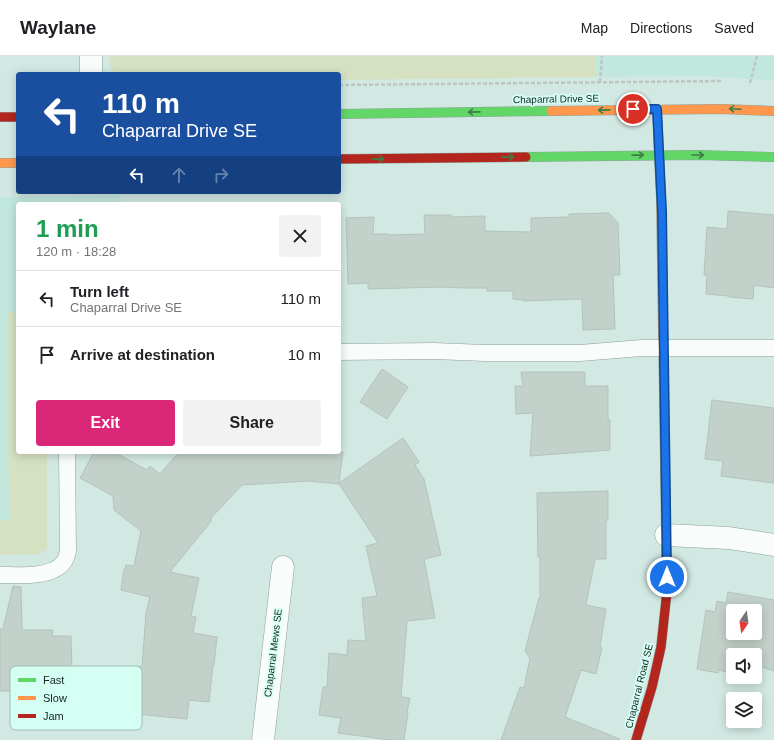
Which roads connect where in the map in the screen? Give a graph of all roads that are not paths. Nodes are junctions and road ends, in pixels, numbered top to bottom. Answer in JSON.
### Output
{"nodes":[{"id":1,"x":91,"y":56,"type":"edge"},
{"id":2,"x":91,"y":72,"type":"edge"},
{"id":3,"x":657,"y":109,"type":"junction"},
{"id":4,"x":774,"y":111,"type":"edge"},
{"id":5,"x":341,"y":114,"type":"edge"},
{"id":6,"x":0,"y":118,"type":"edge"},
{"id":7,"x":16,"y":118,"type":"edge"},
{"id":8,"x":659,"y":155,"type":"junction"},
{"id":9,"x":774,"y":157,"type":"edge"},
{"id":10,"x":341,"y":159,"type":"edge"},
{"id":11,"x":16,"y":163,"type":"edge"},
{"id":12,"x":0,"y":164,"type":"edge"},
{"id":13,"x":664,"y":348,"type":"junction"},
{"id":14,"x":774,"y":348,"type":"edge"},
{"id":15,"x":341,"y":352,"type":"edge"},
{"id":16,"x":67,"y":454,"type":"edge"},
{"id":17,"x":666,"y":535,"type":"junction"},
{"id":18,"x":774,"y":545,"type":"edge"},
{"id":19,"x":283,"y":567,"type":"dead end"},
{"id":20,"x":0,"y":575,"type":"edge"},
{"id":21,"x":263,"y":740,"type":"edge"},
{"id":22,"x":636,"y":740,"type":"edge"}],
"edges":[{"from":1,"to":2,"type":"street"},
{"from":4,"to":3,"type":"street","name":"Chaparral Drive SE","one_way":true},
{"from":3,"to":5,"type":"street","name":"Chaparral Drive SE","one_way":true},
{"from":3,"to":8,"type":"street","name":"Chaparral Road SE"},
{"from":6,"to":7,"type":"street"},
{"from":8,"to":9,"type":"street","one_way":true},
{"from":10,"to":8,"type":"street","one_way":true},
{"from":8,"to":13,"type":"street","name":"Chaparral Road SE"},
{"from":11,"to":12,"type":"street"},
{"from":13,"to":14,"type":"lane"},
{"from":13,"to":15,"type":"lane"},
{"from":13,"to":17,"type":"street","name":"Chaparral Road SE"},
{"from":16,"to":20,"type":"lane"},
{"from":17,"to":18,"type":"street"},
{"from":17,"to":22,"type":"street","name":"Chaparral Road SE"},
{"from":19,"to":21,"type":"street","name":"Chaparral Mews SE"}]}
